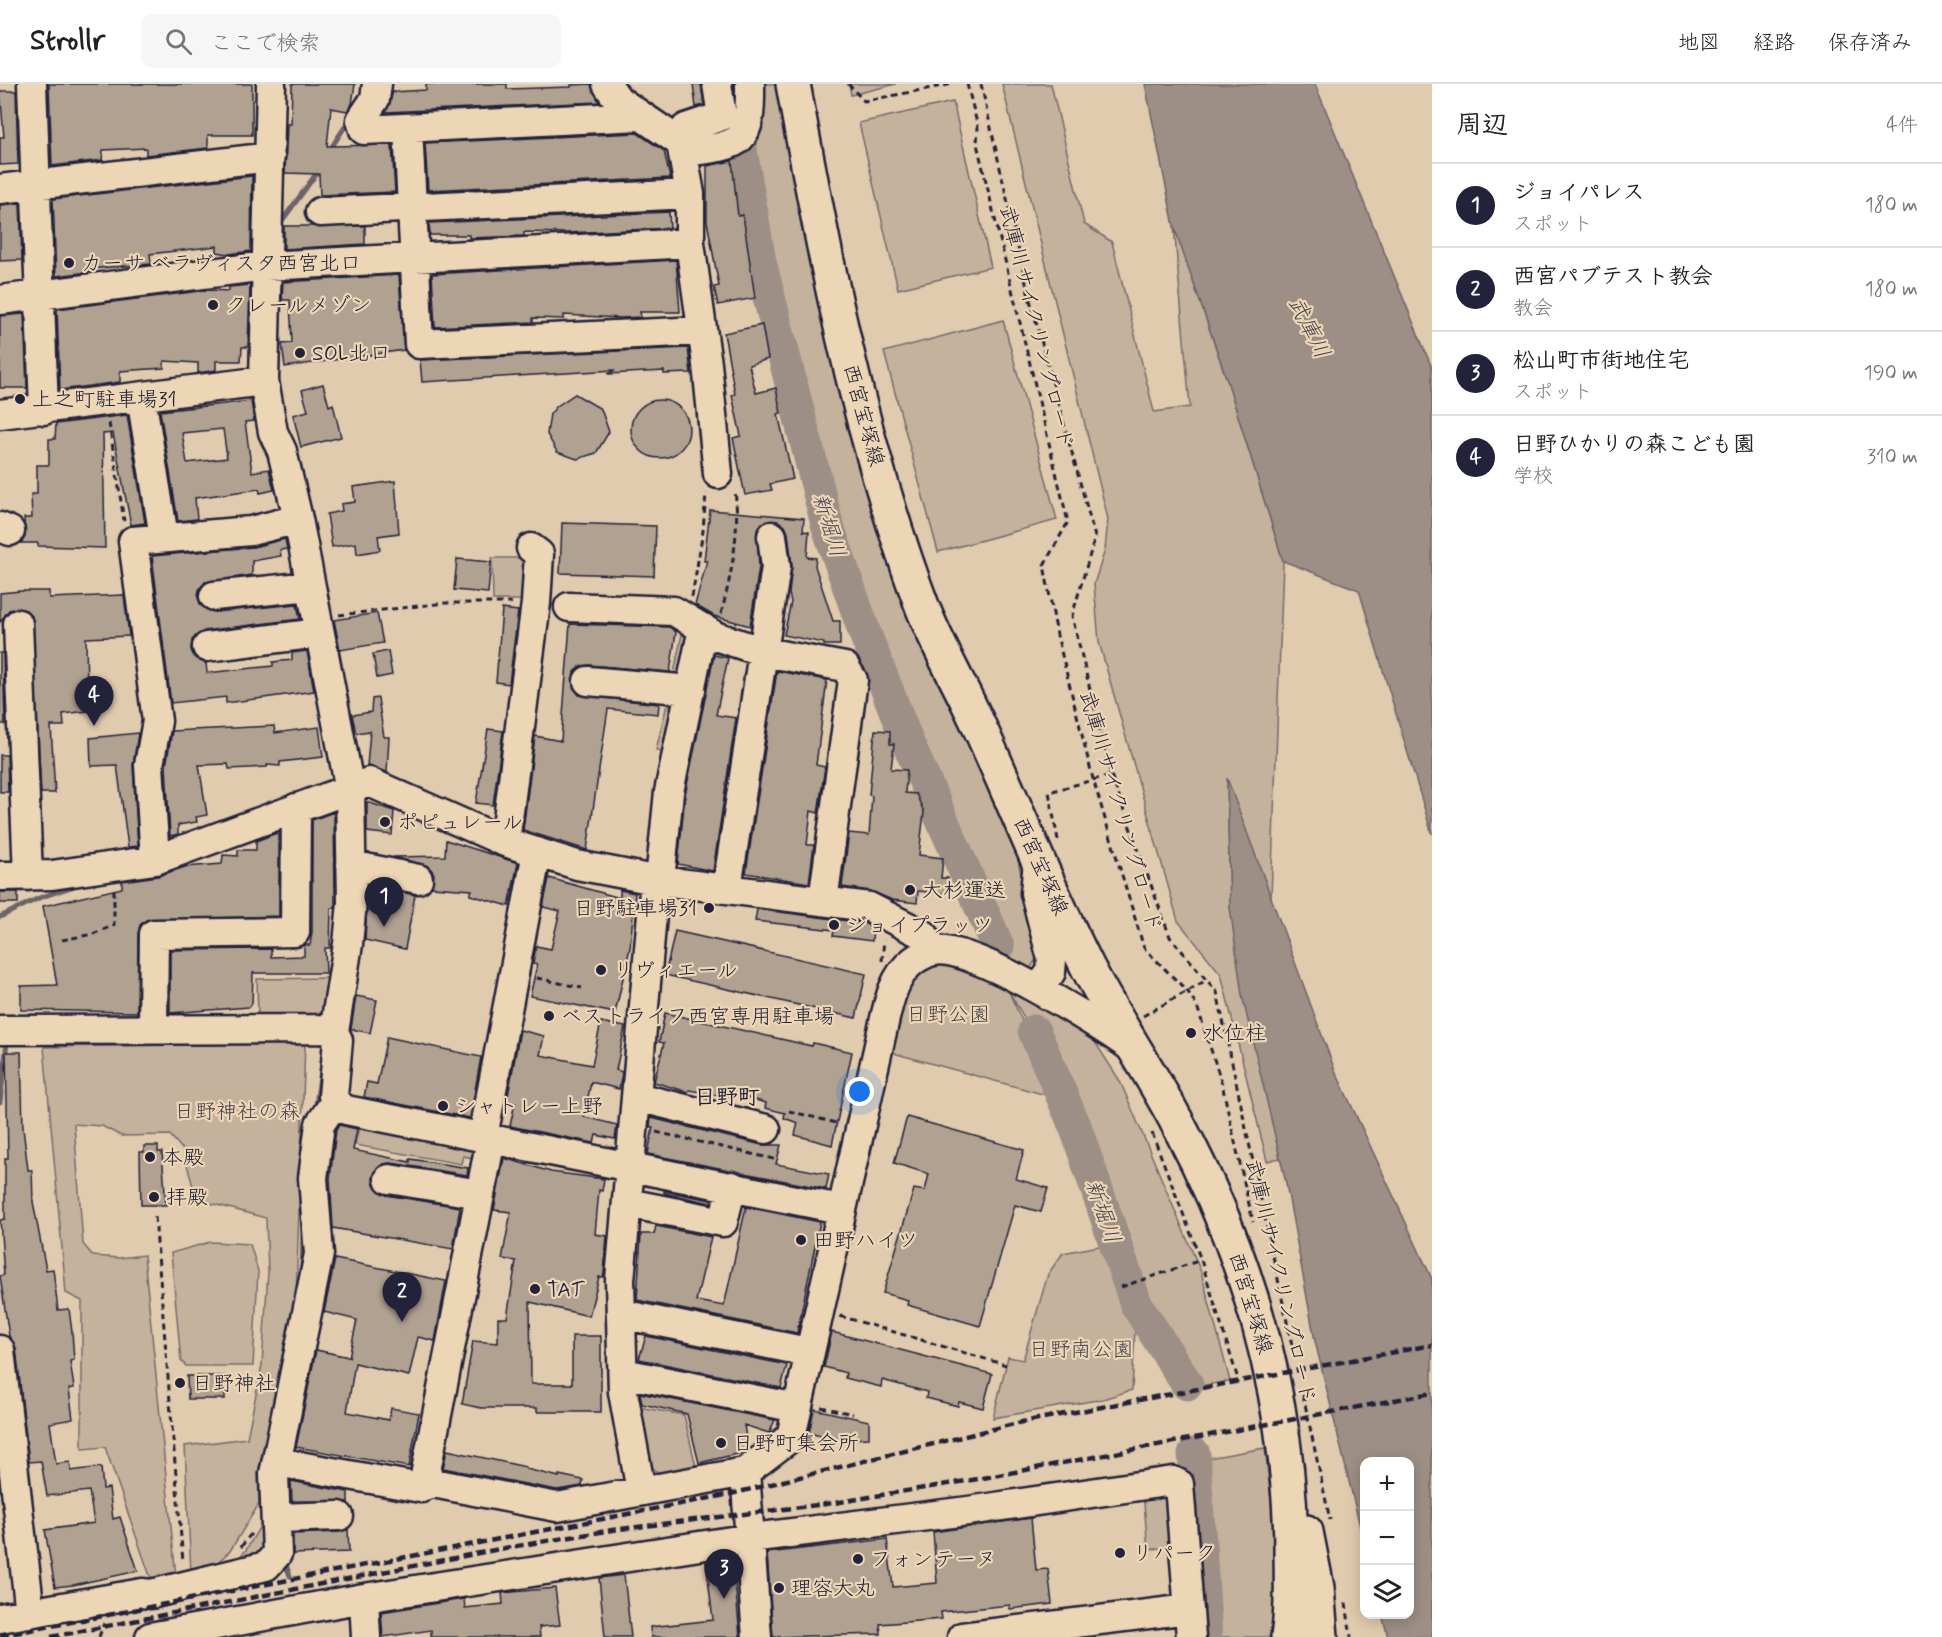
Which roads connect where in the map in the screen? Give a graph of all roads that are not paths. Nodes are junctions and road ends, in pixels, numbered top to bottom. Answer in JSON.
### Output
{"nodes":[{"id":1,"x":32,"y":84,"type":"edge"},
{"id":2,"x":271,"y":84,"type":"edge"},
{"id":3,"x":377,"y":84,"type":"edge"},
{"id":4,"x":607,"y":84,"type":"edge"},
{"id":5,"x":717,"y":84,"type":"edge"},
{"id":6,"x":750,"y":84,"type":"edge"},
{"id":7,"x":793,"y":84,"type":"edge"},
{"id":8,"x":640,"y":116,"type":"junction"},
{"id":9,"x":408,"y":128,"type":"junction"},
{"id":10,"x":682,"y":147,"type":"junction"},
{"id":11,"x":270,"y":157,"type":"junction"},
{"id":12,"x":36,"y":184,"type":"junction"},
{"id":13,"x":0,"y":189,"type":"edge"},
{"id":14,"x":690,"y":194,"type":"junction"},
{"id":15,"x":412,"y":209,"type":"junction"},
{"id":16,"x":320,"y":212,"type":"dead end"},
{"id":17,"x":690,"y":243,"type":"junction"},
{"id":18,"x":414,"y":259,"type":"junction"},
{"id":19,"x":266,"y":267,"type":"junction"},
{"id":20,"x":41,"y":296,"type":"junction"},
{"id":21,"x":0,"y":300,"type":"edge"},
{"id":22,"x":702,"y":331,"type":"junction"},
{"id":23,"x":264,"y":381,"type":"junction"},
{"id":24,"x":141,"y":397,"type":"junction"},
{"id":25,"x":44,"y":410,"type":"junction"},
{"id":26,"x":0,"y":414,"type":"edge"},
{"id":27,"x":718,"y":474,"type":"road end"},
{"id":28,"x":298,"y":519,"type":"junction"},
{"id":29,"x":772,"y":536,"type":"dead end"},
{"id":30,"x":164,"y":537,"type":"junction"},
{"id":31,"x":531,"y":548,"type":"dead end"},
{"id":32,"x":310,"y":586,"type":"junction"},
{"id":33,"x":214,"y":596,"type":"dead end"},
{"id":34,"x":569,"y":608,"type":"dead end"},
{"id":35,"x":18,"y":624,"type":"dead end"},
{"id":36,"x":318,"y":626,"type":"junction"},
{"id":37,"x":702,"y":628,"type":"junction"},
{"id":38,"x":207,"y":647,"type":"dead end"},
{"id":39,"x":764,"y":651,"type":"junction"},
{"id":40,"x":588,"y":681,"type":"dead end"},
{"id":41,"x":691,"y":690,"type":"junction"},
{"id":42,"x":351,"y":790,"type":"junction"},
{"id":43,"x":296,"y":808,"type":"junction"},
{"id":44,"x":505,"y":842,"type":"junction"},
{"id":45,"x":537,"y":852,"type":"junction"},
{"id":46,"x":1049,"y":853,"type":"junction"},
{"id":47,"x":155,"y":860,"type":"junction"},
{"id":48,"x":351,"y":865,"type":"junction"},
{"id":49,"x":14,"y":876,"type":"edge"},
{"id":50,"x":418,"y":879,"type":"dead end"},
{"id":51,"x":657,"y":880,"type":"junction"},
{"id":52,"x":727,"y":888,"type":"junction"},
{"id":53,"x":823,"y":901,"type":"junction"},
{"id":54,"x":934,"y":950,"type":"junction"},
{"id":55,"x":1039,"y":988,"type":"junction"},
{"id":56,"x":153,"y":1029,"type":"junction"},
{"id":57,"x":0,"y":1030,"type":"edge"},
{"id":58,"x":334,"y":1032,"type":"junction"},
{"id":59,"x":1131,"y":1047,"type":"junction"},
{"id":60,"x":636,"y":1097,"type":"junction"},
{"id":61,"x":336,"y":1102,"type":"junction"},
{"id":62,"x":766,"y":1129,"type":"dead end"},
{"id":63,"x":487,"y":1138,"type":"junction"},
{"id":64,"x":630,"y":1166,"type":"junction"},
{"id":65,"x":389,"y":1179,"type":"dead end"},
{"id":66,"x":732,"y":1186,"type":"junction"},
{"id":67,"x":480,"y":1194,"type":"junction"},
{"id":68,"x":627,"y":1203,"type":"junction"},
{"id":69,"x":840,"y":1209,"type":"junction"},
{"id":70,"x":621,"y":1314,"type":"junction"},
{"id":71,"x":808,"y":1352,"type":"junction"},
{"id":72,"x":1282,"y":1360,"type":"junction"},
{"id":73,"x":1,"y":1364,"type":"edge"},
{"id":74,"x":622,"y":1373,"type":"junction"},
{"id":75,"x":798,"y":1405,"type":"junction"},
{"id":76,"x":276,"y":1462,"type":"junction"},
{"id":77,"x":745,"y":1472,"type":"junction"},
{"id":78,"x":428,"y":1482,"type":"junction"},
{"id":79,"x":641,"y":1491,"type":"junction"},
{"id":80,"x":339,"y":1515,"type":"dead end"},
{"id":81,"x":277,"y":1520,"type":"junction"},
{"id":82,"x":751,"y":1538,"type":"junction"},
{"id":83,"x":364,"y":1598,"type":"junction"},
{"id":84,"x":30,"y":1612,"type":"junction"},
{"id":85,"x":0,"y":1618,"type":"edge"},
{"id":86,"x":1190,"y":1623,"type":"edge"},
{"id":87,"x":150,"y":1637,"type":"edge"},
{"id":88,"x":366,"y":1637,"type":"edge"},
{"id":89,"x":758,"y":1637,"type":"edge"},
{"id":90,"x":962,"y":1637,"type":"edge"},
{"id":91,"x":1288,"y":1637,"type":"edge"},
{"id":92,"x":1322,"y":1637,"type":"edge"}],
"edges":[{"from":1,"to":12,"type":"street"},
{"from":2,"to":11,"type":"street"},
{"from":3,"to":9,"type":"street"},
{"from":4,"to":8,"type":"street"},
{"from":5,"to":10,"type":"street"},
{"from":6,"to":10,"type":"street"},
{"from":7,"to":46,"type":"main road","name":"西宮宝塚線"},
{"from":8,"to":9,"type":"street"},
{"from":8,"to":10,"type":"street"},
{"from":9,"to":15,"type":"street"},
{"from":10,"to":14,"type":"street"},
{"from":11,"to":12,"type":"street"},
{"from":11,"to":19,"type":"street"},
{"from":12,"to":13,"type":"street"},
{"from":12,"to":20,"type":"street"},
{"from":14,"to":15,"type":"street"},
{"from":14,"to":17,"type":"street"},
{"from":15,"to":16,"type":"street"},
{"from":15,"to":18,"type":"street"},
{"from":17,"to":18,"type":"street"},
{"from":17,"to":22,"type":"street"},
{"from":18,"to":19,"type":"street"},
{"from":18,"to":22,"type":"street"},
{"from":19,"to":20,"type":"street"},
{"from":19,"to":23,"type":"street"},
{"from":20,"to":21,"type":"street"},
{"from":20,"to":25,"type":"street"},
{"from":22,"to":27,"type":"street"},
{"from":23,"to":24,"type":"street"},
{"from":23,"to":28,"type":"street"},
{"from":24,"to":25,"type":"street"},
{"from":24,"to":30,"type":"street"},
{"from":25,"to":26,"type":"street"},
{"from":28,"to":30,"type":"street"},
{"from":28,"to":32,"type":"street"},
{"from":29,"to":39,"type":"street"},
{"from":30,"to":47,"type":"street"},
{"from":31,"to":44,"type":"street"},
{"from":32,"to":33,"type":"street"},
{"from":32,"to":36,"type":"street"},
{"from":34,"to":37,"type":"street"},
{"from":35,"to":49,"type":"street"},
{"from":36,"to":38,"type":"street"},
{"from":36,"to":42,"type":"street"},
{"from":37,"to":39,"type":"street"},
{"from":37,"to":41,"type":"street"},
{"from":39,"to":52,"type":"street"},
{"from":39,"to":53,"type":"street"},
{"from":40,"to":41,"type":"street"},
{"from":41,"to":51,"type":"street"},
{"from":42,"to":43,"type":"street"},
{"from":42,"to":44,"type":"street"},
{"from":42,"to":48,"type":"street"},
{"from":43,"to":47,"type":"street"},
{"from":43,"to":56,"type":"street"},
{"from":44,"to":45,"type":"street"},
{"from":45,"to":51,"type":"street"},
{"from":45,"to":63,"type":"street"},
{"from":46,"to":55,"type":"street"},
{"from":46,"to":59,"type":"main road","name":"西宮宝塚線"},
{"from":47,"to":49,"type":"street"},
{"from":48,"to":50,"type":"street"},
{"from":48,"to":58,"type":"street"},
{"from":51,"to":52,"type":"street"},
{"from":51,"to":60,"type":"street"},
{"from":52,"to":53,"type":"street"},
{"from":53,"to":54,"type":"street"},
{"from":54,"to":55,"type":"street"},
{"from":54,"to":69,"type":"street"},
{"from":55,"to":59,"type":"street"},
{"from":56,"to":57,"type":"street"},
{"from":56,"to":58,"type":"street"},
{"from":58,"to":61,"type":"street"},
{"from":59,"to":72,"type":"main road","name":"西宮宝塚線"},
{"from":60,"to":62,"type":"street"},
{"from":60,"to":64,"type":"street"},
{"from":61,"to":63,"type":"street"},
{"from":61,"to":76,"type":"street"},
{"from":63,"to":64,"type":"street"},
{"from":63,"to":67,"type":"street"},
{"from":64,"to":66,"type":"street"},
{"from":64,"to":68,"type":"street"},
{"from":65,"to":67,"type":"street"},
{"from":66,"to":68,"type":"street"},
{"from":66,"to":69,"type":"street"},
{"from":67,"to":78,"type":"street"},
{"from":68,"to":70,"type":"street"},
{"from":69,"to":71,"type":"street"},
{"from":70,"to":71,"type":"street"},
{"from":70,"to":74,"type":"street"},
{"from":71,"to":75,"type":"street"},
{"from":72,"to":91,"type":"main road","name":"西宮宝塚線"},
{"from":72,"to":92,"type":"main road"},
{"from":73,"to":84,"type":"street"},
{"from":74,"to":75,"type":"street"},
{"from":74,"to":79,"type":"street"},
{"from":75,"to":77,"type":"street"},
{"from":76,"to":78,"type":"street"},
{"from":76,"to":81,"type":"street"},
{"from":77,"to":79,"type":"street"},
{"from":77,"to":82,"type":"street"},
{"from":78,"to":79,"type":"street"},
{"from":80,"to":81,"type":"street"},
{"from":81,"to":84,"type":"street"},
{"from":82,"to":83,"type":"street"},
{"from":82,"to":86,"type":"street"},
{"from":82,"to":89,"type":"street"},
{"from":83,"to":87,"type":"street"},
{"from":83,"to":88,"type":"street"},
{"from":84,"to":85,"type":"street"},
{"from":86,"to":90,"type":"street"}]}
